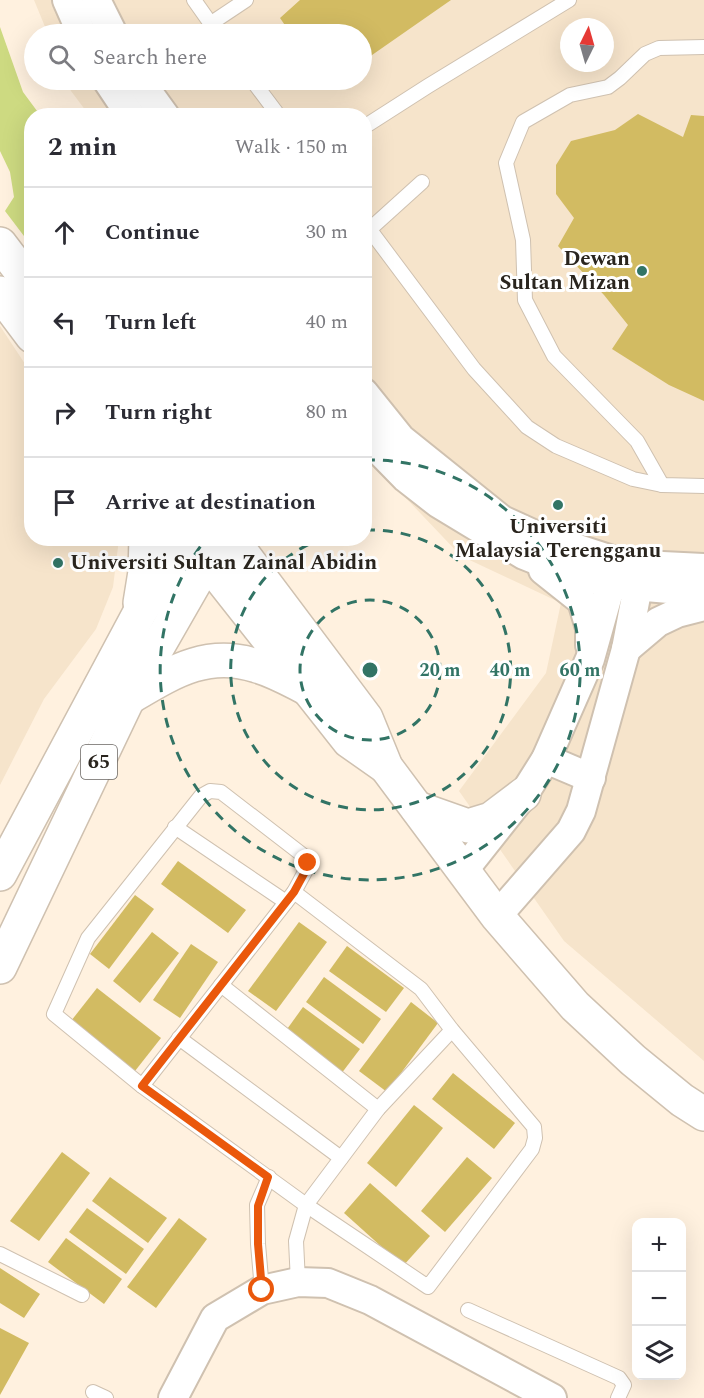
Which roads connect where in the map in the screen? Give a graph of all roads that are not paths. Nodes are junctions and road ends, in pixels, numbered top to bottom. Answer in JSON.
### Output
{"nodes":[{"id":1,"x":67,"y":0,"type":"edge"},
{"id":2,"x":96,"y":0,"type":"edge"},
{"id":3,"x":195,"y":0,"type":"edge"},
{"id":4,"x":246,"y":0,"type":"edge"},
{"id":5,"x":569,"y":0,"type":"edge"},
{"id":6,"x":78,"y":24,"type":"edge"},
{"id":7,"x":108,"y":24,"type":"edge"},
{"id":8,"x":211,"y":24,"type":"edge"},
{"id":9,"x":220,"y":24,"type":"edge"},
{"id":10,"x":704,"y":47,"type":"edge"},
{"id":11,"x":127,"y":90,"type":"edge"},
{"id":12,"x":260,"y":90,"type":"edge"},
{"id":13,"x":153,"y":108,"type":"edge"},
{"id":14,"x":273,"y":108,"type":"edge"},
{"id":15,"x":372,"y":123,"type":"edge"},
{"id":16,"x":423,"y":182,"type":"dead end"},
{"id":17,"x":372,"y":221,"type":"edge"},
{"id":18,"x":372,"y":232,"type":"edge"},
{"id":19,"x":0,"y":244,"type":"edge"},
{"id":20,"x":24,"y":276,"type":"edge"},
{"id":21,"x":0,"y":293,"type":"edge"},
{"id":22,"x":24,"y":325,"type":"edge"},
{"id":23,"x":372,"y":403,"type":"edge"},
{"id":24,"x":372,"y":443,"type":"edge"},
{"id":25,"x":662,"y":484,"type":"junction"},
{"id":26,"x":704,"y":486,"type":"edge"},
{"id":27,"x":146,"y":546,"type":"edge"},
{"id":28,"x":205,"y":546,"type":"edge"},
{"id":29,"x":206,"y":546,"type":"edge"},
{"id":30,"x":210,"y":546,"type":"edge"},
{"id":31,"x":211,"y":546,"type":"edge"},
{"id":32,"x":524,"y":555,"type":"junction"},
{"id":33,"x":704,"y":568,"type":"edge"},
{"id":34,"x":627,"y":574,"type":"junction"},
{"id":35,"x":704,"y":592,"type":"edge"},
{"id":36,"x":704,"y":606,"type":"edge"},
{"id":37,"x":139,"y":614,"type":"junction"},
{"id":38,"x":627,"y":649,"type":"junction"},
{"id":39,"x":590,"y":659,"type":"junction"},
{"id":40,"x":309,"y":689,"type":"junction"},
{"id":41,"x":129,"y":697,"type":"junction"},
{"id":42,"x":546,"y":759,"type":"junction"},
{"id":43,"x":386,"y":767,"type":"junction"},
{"id":44,"x":591,"y":778,"type":"junction"},
{"id":45,"x":524,"y":794,"type":"junction"},
{"id":46,"x":417,"y":808,"type":"junction"},
{"id":47,"x":176,"y":828,"type":"junction"},
{"id":48,"x":463,"y":870,"type":"junction"},
{"id":49,"x":0,"y":874,"type":"edge"},
{"id":50,"x":290,"y":897,"type":"junction"},
{"id":51,"x":497,"y":916,"type":"junction"},
{"id":52,"x":0,"y":967,"type":"edge"},
{"id":53,"x":221,"y":985,"type":"junction"},
{"id":54,"x":452,"y":1030,"type":"junction"},
{"id":55,"x":179,"y":1038,"type":"junction"},
{"id":56,"x":142,"y":1086,"type":"junction"},
{"id":57,"x":378,"y":1109,"type":"junction"},
{"id":58,"x":704,"y":1114,"type":"edge"},
{"id":59,"x":340,"y":1158,"type":"junction"},
{"id":60,"x":268,"y":1177,"type":"junction"},
{"id":61,"x":306,"y":1205,"type":"junction"},
{"id":62,"x":0,"y":1254,"type":"edge"},
{"id":63,"x":298,"y":1282,"type":"junction"},
{"id":64,"x":262,"y":1290,"type":"junction"},
{"id":65,"x":82,"y":1295,"type":"dead end"},
{"id":66,"x":468,"y":1310,"type":"dead end"},
{"id":67,"x":93,"y":1392,"type":"dead end"},
{"id":68,"x":106,"y":1398,"type":"edge"},
{"id":69,"x":173,"y":1398,"type":"edge"},
{"id":70,"x":552,"y":1398,"type":"edge"},
{"id":71,"x":618,"y":1398,"type":"edge"}],
"edges":[{"from":1,"to":6,"type":"street"},
{"from":2,"to":7,"type":"street"},
{"from":3,"to":8,"type":"lane"},
{"from":4,"to":9,"type":"lane"},
{"from":5,"to":15,"type":"lane"},
{"from":10,"to":25,"type":"lane"},
{"from":11,"to":13,"type":"street"},
{"from":12,"to":14,"type":"lane"},
{"from":16,"to":17,"type":"lane"},
{"from":18,"to":25,"type":"lane"},
{"from":19,"to":20,"type":"main road"},
{"from":21,"to":22,"type":"main road"},
{"from":23,"to":34,"type":"street"},
{"from":24,"to":32,"type":"street"},
{"from":25,"to":26,"type":"lane"},
{"from":27,"to":37,"type":"main road"},
{"from":28,"to":37,"type":"main road","number":"65"},
{"from":29,"to":41,"type":"main road","number":"65"},
{"from":30,"to":40,"type":"main road"},
{"from":31,"to":43,"type":"main road"},
{"from":32,"to":34,"type":"street"},
{"from":32,"to":39,"type":"street"},
{"from":33,"to":34,"type":"street"},
{"from":34,"to":35,"type":"street"},
{"from":34,"to":38,"type":"street"},
{"from":34,"to":39,"type":"street"},
{"from":36,"to":38,"type":"street"},
{"from":37,"to":49,"type":"main road","number":"65"},
{"from":38,"to":44,"type":"street"},
{"from":39,"to":42,"type":"street"},
{"from":40,"to":41,"type":"main road"},
{"from":40,"to":43,"type":"main road"},
{"from":41,"to":52,"type":"main road","number":"65"},
{"from":42,"to":44,"type":"street"},
{"from":42,"to":45,"type":"street"},
{"from":43,"to":46,"type":"main road"},
{"from":44,"to":51,"type":"street"},
{"from":45,"to":46,"type":"main road"},
{"from":45,"to":48,"type":"street"},
{"from":46,"to":48,"type":"main road"},
{"from":47,"to":50,"type":"lane"},
{"from":47,"to":50,"type":"lane"},
{"from":47,"to":56,"type":"lane"},
{"from":48,"to":51,"type":"main road"},
{"from":50,"to":53,"type":"lane"},
{"from":50,"to":54,"type":"lane"},
{"from":51,"to":58,"type":"main road"},
{"from":53,"to":55,"type":"lane"},
{"from":53,"to":57,"type":"lane"},
{"from":54,"to":57,"type":"lane"},
{"from":54,"to":61,"type":"lane"},
{"from":55,"to":56,"type":"lane"},
{"from":55,"to":59,"type":"lane"},
{"from":56,"to":60,"type":"lane"},
{"from":57,"to":59,"type":"lane"},
{"from":59,"to":61,"type":"lane"},
{"from":60,"to":61,"type":"lane"},
{"from":60,"to":64,"type":"lane"},
{"from":61,"to":63,"type":"lane"},
{"from":62,"to":65,"type":"lane"},
{"from":63,"to":64,"type":"street"},
{"from":63,"to":70,"type":"street"},
{"from":64,"to":69,"type":"street"},
{"from":66,"to":71,"type":"lane"},
{"from":67,"to":68,"type":"lane"}]}
